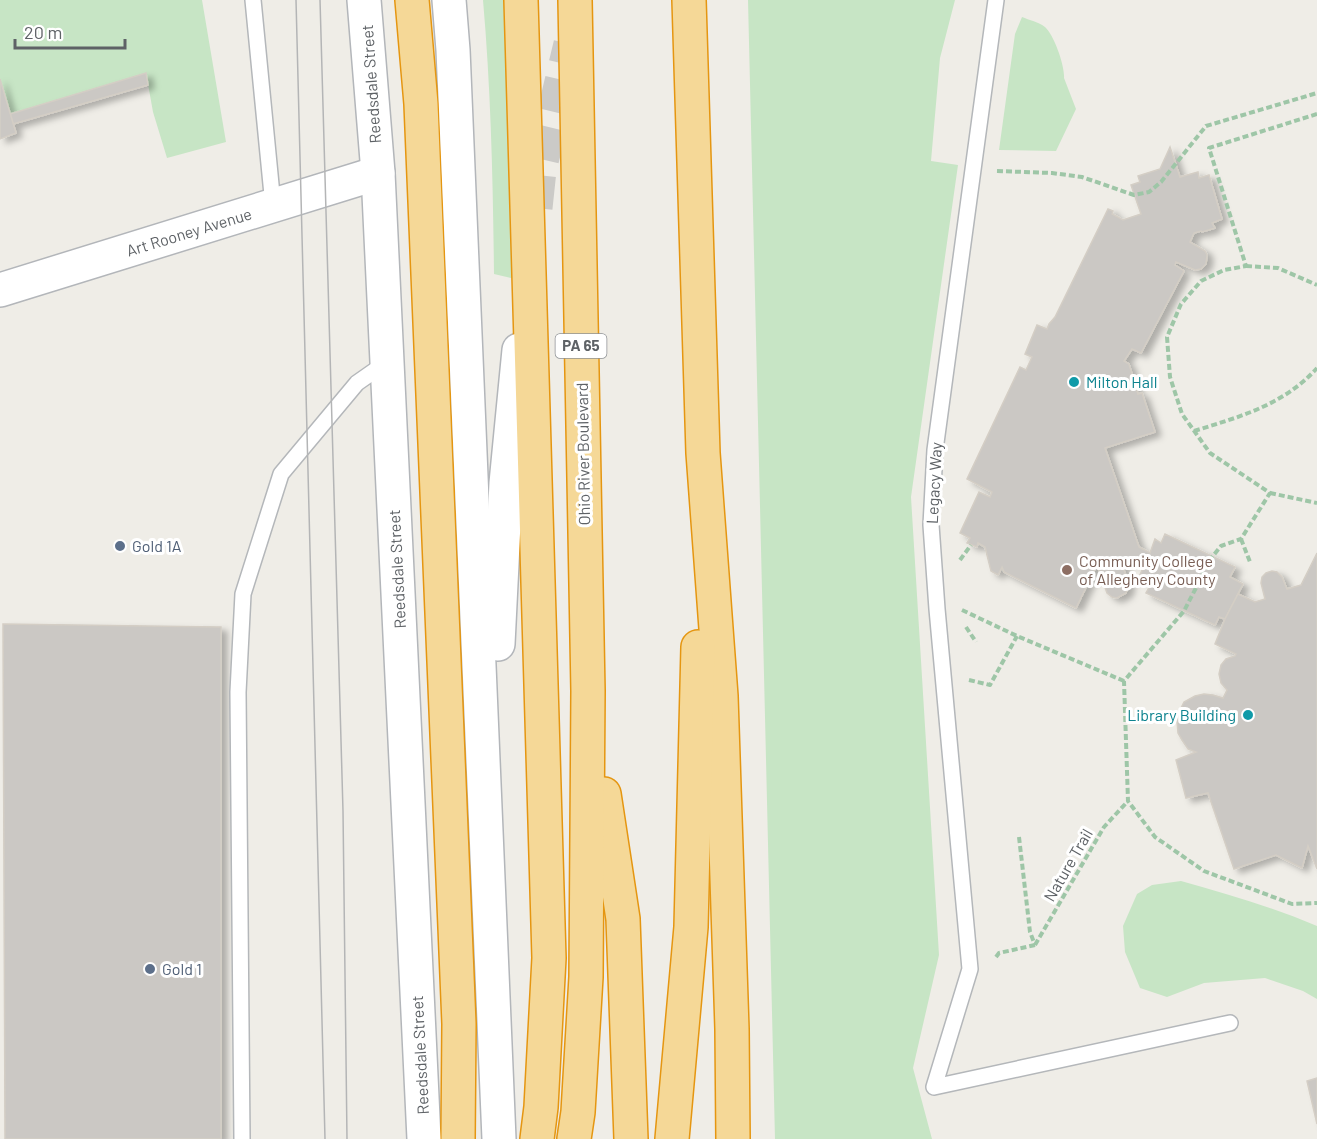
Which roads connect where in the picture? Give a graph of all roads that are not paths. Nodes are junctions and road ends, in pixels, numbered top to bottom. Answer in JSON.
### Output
{"nodes":[{"id":1,"x":253,"y":0,"type":"edge"},
{"id":2,"x":364,"y":0,"type":"edge"},
{"id":3,"x":412,"y":0,"type":"edge"},
{"id":4,"x":449,"y":0,"type":"edge"},
{"id":5,"x":521,"y":0,"type":"edge"},
{"id":6,"x":574,"y":0,"type":"edge"},
{"id":7,"x":689,"y":0,"type":"edge"},
{"id":8,"x":996,"y":0,"type":"edge"},
{"id":9,"x":378,"y":173,"type":"junction"},
{"id":10,"x":273,"y":205,"type":"junction"},
{"id":11,"x":0,"y":291,"type":"edge"},
{"id":12,"x":519,"y":350,"type":"dead end"},
{"id":13,"x":387,"y":362,"type":"junction"},
{"id":14,"x":703,"y":453,"type":"junction"},
{"id":15,"x":588,"y":691,"type":"junction"},
{"id":16,"x":488,"y":849,"type":"junction"},
{"id":17,"x":1230,"y":1023,"type":"dead end"},
{"id":18,"x":242,"y":1139,"type":"edge"},
{"id":19,"x":424,"y":1139,"type":"edge"},
{"id":20,"x":458,"y":1139,"type":"edge"},
{"id":21,"x":498,"y":1139,"type":"edge"},
{"id":22,"x":537,"y":1139,"type":"edge"},
{"id":23,"x":574,"y":1139,"type":"edge"},
{"id":24,"x":631,"y":1139,"type":"edge"},
{"id":25,"x":672,"y":1139,"type":"edge"},
{"id":26,"x":733,"y":1139,"type":"edge"}],
"edges":[{"from":1,"to":10,"type":"lane"},
{"from":2,"to":9,"type":"main road","name":"Reedsdale Street"},
{"from":3,"to":20,"type":"highway"},
{"from":4,"to":16,"type":"main road"},
{"from":5,"to":22,"type":"highway"},
{"from":6,"to":15,"type":"highway","name":"Ohio River Boulevard","number":"PA 65"},
{"from":7,"to":14,"type":"highway"},
{"from":8,"to":17,"type":"lane","name":"Legacy Way"},
{"from":9,"to":10,"type":"main road","name":"Art Rooney Avenue"},
{"from":9,"to":13,"type":"main road","name":"Reedsdale Street"},
{"from":10,"to":11,"type":"main road","name":"Art Rooney Avenue"},
{"from":12,"to":16,"type":"main road"},
{"from":13,"to":18,"type":"lane"},
{"from":13,"to":19,"type":"main road","name":"Reedsdale Street"},
{"from":14,"to":25,"type":"highway"},
{"from":14,"to":26,"type":"highway"},
{"from":15,"to":23,"type":"highway"},
{"from":15,"to":24,"type":"highway"},
{"from":16,"to":21,"type":"main road"}]}
